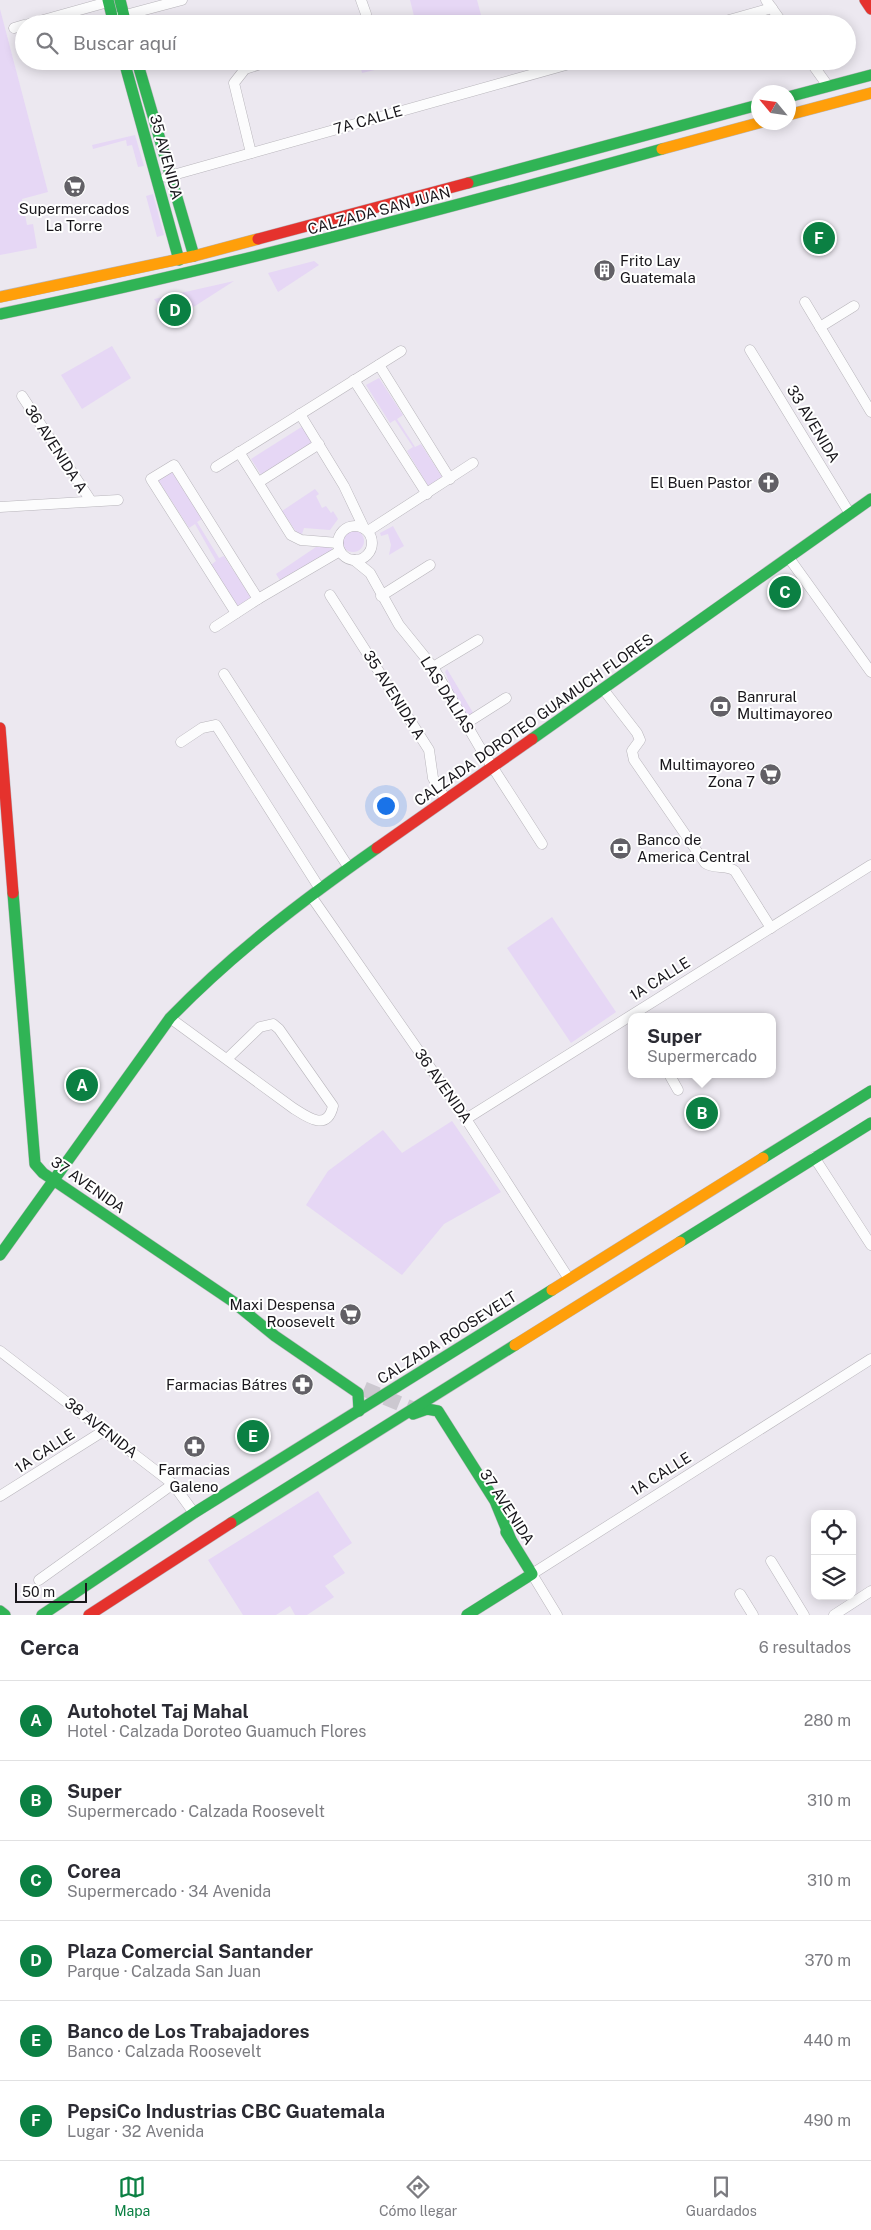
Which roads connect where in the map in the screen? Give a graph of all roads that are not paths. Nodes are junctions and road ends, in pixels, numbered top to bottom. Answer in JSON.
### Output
{"nodes":[{"id":1,"x":182,"y":0,"type":"edge"},
{"id":2,"x":361,"y":0,"type":"edge"},
{"id":3,"x":866,"y":0,"type":"edge"},
{"id":4,"x":112,"y":1,"type":"edge"},
{"id":5,"x":769,"y":4,"type":"edge"},
{"id":6,"x":871,"y":8,"type":"edge"},
{"id":7,"x":61,"y":15,"type":"edge"},
{"id":8,"x":117,"y":15,"type":"edge"},
{"id":9,"x":137,"y":15,"type":"edge"},
{"id":10,"x":366,"y":15,"type":"edge"},
{"id":11,"x":739,"y":15,"type":"edge"},
{"id":12,"x":777,"y":15,"type":"edge"},
{"id":13,"x":126,"y":70,"type":"edge"},
{"id":14,"x":140,"y":70,"type":"edge"},
{"id":15,"x":243,"y":70,"type":"edge"},
{"id":16,"x":548,"y":70,"type":"edge"},
{"id":17,"x":816,"y":70,"type":"edge"},
{"id":18,"x":871,"y":75,"type":"edge"},
{"id":19,"x":828,"y":86,"type":"junction"},
{"id":20,"x":871,"y":93,"type":"edge"},
{"id":21,"x":796,"y":94,"type":"edge"},
{"id":22,"x":751,"y":107,"type":"edge"},
{"id":23,"x":796,"y":113,"type":"edge"},
{"id":24,"x":751,"y":125,"type":"edge"},
{"id":25,"x":251,"y":153,"type":"junction"},
{"id":26,"x":170,"y":176,"type":"junction"},
{"id":27,"x":156,"y":180,"type":"junction"},
{"id":28,"x":194,"y":256,"type":"junction"},
{"id":29,"x":179,"y":260,"type":"junction"},
{"id":30,"x":0,"y":297,"type":"edge"},
{"id":31,"x":804,"y":302,"type":"dead end"},
{"id":32,"x":854,"y":306,"type":"dead end"},
{"id":33,"x":0,"y":314,"type":"edge"},
{"id":34,"x":820,"y":327,"type":"junction"},
{"id":35,"x":750,"y":350,"type":"dead end"},
{"id":36,"x":401,"y":351,"type":"dead end"},
{"id":37,"x":379,"y":365,"type":"junction"},
{"id":38,"x":354,"y":380,"type":"junction"},
{"id":39,"x":22,"y":396,"type":"dead end"},
{"id":40,"x":871,"y":412,"type":"edge"},
{"id":41,"x":300,"y":414,"type":"junction"},
{"id":42,"x":319,"y":444,"type":"junction"},
{"id":43,"x":239,"y":452,"type":"junction"},
{"id":44,"x":473,"y":463,"type":"dead end"},
{"id":45,"x":216,"y":467,"type":"dead end"},
{"id":46,"x":450,"y":480,"type":"junction"},
{"id":47,"x":259,"y":482,"type":"junction"},
{"id":48,"x":427,"y":494,"type":"junction"},
{"id":49,"x":871,"y":499,"type":"edge"},
{"id":50,"x":118,"y":500,"type":"dead end"},
{"id":51,"x":86,"y":502,"type":"junction"},
{"id":52,"x":0,"y":507,"type":"edge"},
{"id":53,"x":850,"y":514,"type":"junction"},
{"id":54,"x":366,"y":529,"type":"junction"},
{"id":55,"x":339,"y":547,"type":"junction"},
{"id":56,"x":371,"y":548,"type":"junction"},
{"id":57,"x":789,"y":558,"type":"junction"},
{"id":58,"x":354,"y":560,"type":"junction"},
{"id":59,"x":430,"y":565,"type":"dead end"},
{"id":60,"x":370,"y":573,"type":"junction"},
{"id":61,"x":330,"y":595,"type":"dead end"},
{"id":62,"x":381,"y":596,"type":"junction"},
{"id":63,"x":258,"y":599,"type":"junction"},
{"id":64,"x":236,"y":613,"type":"junction"},
{"id":65,"x":215,"y":627,"type":"dead end"},
{"id":66,"x":478,"y":640,"type":"dead end"},
{"id":67,"x":433,"y":667,"type":"junction"},
{"id":68,"x":871,"y":672,"type":"edge"},
{"id":69,"x":224,"y":674,"type":"dead end"},
{"id":70,"x":603,"y":689,"type":"junction"},
{"id":71,"x":506,"y":698,"type":"dead end"},
{"id":72,"x":465,"y":724,"type":"junction"},
{"id":73,"x":0,"y":728,"type":"edge"},
{"id":74,"x":181,"y":742,"type":"dead end"},
{"id":75,"x":494,"y":766,"type":"junction"},
{"id":76,"x":446,"y":800,"type":"junction"},
{"id":77,"x":542,"y":844,"type":"dead end"},
{"id":78,"x":871,"y":865,"type":"edge"},
{"id":79,"x":349,"y":868,"type":"junction"},
{"id":80,"x":315,"y":893,"type":"junction"},
{"id":81,"x":772,"y":928,"type":"junction"},
{"id":82,"x":639,"y":1013,"type":"edge"},
{"id":83,"x":170,"y":1018,"type":"junction"},
{"id":84,"x":628,"y":1020,"type":"edge"},
{"id":85,"x":227,"y":1059,"type":"junction"},
{"id":86,"x":671,"y":1078,"type":"edge"},
{"id":87,"x":678,"y":1090,"type":"dead end"},
{"id":88,"x":871,"y":1091,"type":"edge"},
{"id":89,"x":844,"y":1108,"type":"junction"},
{"id":90,"x":466,"y":1120,"type":"junction"},
{"id":91,"x":871,"y":1123,"type":"edge"},
{"id":92,"x":814,"y":1158,"type":"junction"},
{"id":93,"x":54,"y":1180,"type":"junction"},
{"id":94,"x":871,"y":1245,"type":"edge"},
{"id":95,"x":0,"y":1255,"type":"edge"},
{"id":96,"x":569,"y":1279,"type":"junction"},
{"id":97,"x":605,"y":1289,"type":"junction"},
{"id":98,"x":238,"y":1306,"type":"junction"},
{"id":99,"x":0,"y":1351,"type":"edge"},
{"id":100,"x":871,"y":1359,"type":"edge"},
{"id":101,"x":364,"y":1389,"type":"tunnel mouth"},
{"id":102,"x":359,"y":1411,"type":"junction"},
{"id":103,"x":431,"y":1417,"type":"tunnel mouth"},
{"id":104,"x":400,"y":1418,"type":"junction"},
{"id":105,"x":105,"y":1430,"type":"junction"},
{"id":106,"x":174,"y":1484,"type":"junction"},
{"id":107,"x":0,"y":1496,"type":"edge"},
{"id":108,"x":194,"y":1513,"type":"junction"},
{"id":109,"x":511,"y":1540,"type":"junction"},
{"id":110,"x":771,"y":1561,"type":"dead end"},
{"id":111,"x":532,"y":1574,"type":"junction"},
{"id":112,"x":39,"y":1580,"type":"dead end"},
{"id":113,"x":871,"y":1591,"type":"edge"},
{"id":114,"x":740,"y":1594,"type":"dead end"},
{"id":115,"x":0,"y":1611,"type":"edge"},
{"id":116,"x":5,"y":1615,"type":"edge"},
{"id":117,"x":42,"y":1615,"type":"edge"},
{"id":118,"x":89,"y":1615,"type":"edge"},
{"id":119,"x":467,"y":1615,"type":"edge"},
{"id":120,"x":558,"y":1615,"type":"edge"},
{"id":121,"x":753,"y":1615,"type":"edge"},
{"id":122,"x":804,"y":1615,"type":"edge"},
{"id":123,"x":834,"y":1615,"type":"edge"}],
"edges":[{"from":1,"to":9,"type":"street"},
{"from":2,"to":10,"type":"street"},
{"from":3,"to":6,"type":"main road"},
{"from":4,"to":7,"type":"street"},
{"from":4,"to":8,"type":"main road"},
{"from":5,"to":11,"type":"street"},
{"from":5,"to":12,"type":"street"},
{"from":13,"to":27,"type":"main road","name":"35 AVENIDA"},
{"from":14,"to":26,"type":"main road","name":"35 AVENIDA"},
{"from":15,"to":25,"type":"street"},
{"from":16,"to":25,"type":"street","name":"7A CALLE"},
{"from":17,"to":19,"type":"street"},
{"from":18,"to":19,"type":"main road"},
{"from":19,"to":21,"type":"main road"},
{"from":20,"to":23,"type":"main road"},
{"from":22,"to":28,"type":"main road","name":"CALZADA SAN JUAN"},
{"from":24,"to":33,"type":"main road","name":"CALZADA SAN JUAN"},
{"from":25,"to":26,"type":"street","name":"7A CALLE"},
{"from":26,"to":27,"type":"street","name":"7A CALLE"},
{"from":26,"to":28,"type":"main road","name":"35 AVENIDA"},
{"from":27,"to":29,"type":"main road","name":"35 AVENIDA"},
{"from":28,"to":29,"type":"main road","name":"CALZADA SAN JUAN"},
{"from":29,"to":30,"type":"main road","name":"CALZADA SAN JUAN"},
{"from":31,"to":34,"type":"street"},
{"from":32,"to":34,"type":"street"},
{"from":34,"to":40,"type":"street"},
{"from":35,"to":53,"type":"street","name":"33 AVENIDA"},
{"from":36,"to":37,"type":"street"},
{"from":37,"to":38,"type":"street"},
{"from":37,"to":46,"type":"street"},
{"from":38,"to":41,"type":"street"},
{"from":38,"to":48,"type":"street"},
{"from":39,"to":51,"type":"street","name":"36 AVENIDA A"},
{"from":41,"to":42,"type":"street"},
{"from":41,"to":43,"type":"street"},
{"from":42,"to":47,"type":"street"},
{"from":42,"to":54,"type":"street"},
{"from":43,"to":45,"type":"street"},
{"from":43,"to":47,"type":"street"},
{"from":44,"to":46,"type":"street"},
{"from":46,"to":48,"type":"street"},
{"from":47,"to":55,"type":"street"},
{"from":48,"to":54,"type":"street"},
{"from":49,"to":53,"type":"main road","name":"CALZADA DOROTEO GUAMUCH FLORES"},
{"from":50,"to":51,"type":"street"},
{"from":51,"to":52,"type":"street"},
{"from":53,"to":57,"type":"main road","name":"CALZADA DOROTEO GUAMUCH FLORES"},
{"from":54,"to":55,"type":"street"},
{"from":54,"to":56,"type":"street"},
{"from":55,"to":58,"type":"street"},
{"from":55,"to":63,"type":"street"},
{"from":56,"to":58,"type":"street"},
{"from":56,"to":60,"type":"street","name":"LAS DALIAS"},
{"from":57,"to":68,"type":"street"},
{"from":57,"to":70,"type":"main road","name":"CALZADA DOROTEO GUAMUCH FLORES"},
{"from":58,"to":60,"type":"street","name":"LAS DALIAS"},
{"from":59,"to":62,"type":"street"},
{"from":60,"to":62,"type":"street","name":"LAS DALIAS"},
{"from":61,"to":76,"type":"street","name":"35 AVENIDA A"},
{"from":62,"to":67,"type":"street","name":"LAS DALIAS"},
{"from":63,"to":64,"type":"street"},
{"from":63,"to":64,"type":"street"},
{"from":64,"to":65,"type":"street"},
{"from":66,"to":67,"type":"street"},
{"from":67,"to":72,"type":"street","name":"LAS DALIAS"},
{"from":69,"to":79,"type":"street"},
{"from":70,"to":75,"type":"main road","name":"CALZADA DOROTEO GUAMUCH FLORES"},
{"from":70,"to":81,"type":"street"},
{"from":71,"to":72,"type":"street"},
{"from":72,"to":75,"type":"street","name":"LAS DALIAS"},
{"from":73,"to":93,"type":"main road","name":"37 AVENIDA"},
{"from":74,"to":80,"type":"street","name":"36 AVENIDA"},
{"from":75,"to":76,"type":"main road","name":"CALZADA DOROTEO GUAMUCH FLORES"},
{"from":75,"to":77,"type":"street","name":"LAS DALIAS"},
{"from":76,"to":79,"type":"main road","name":"CALZADA DOROTEO GUAMUCH FLORES"},
{"from":78,"to":81,"type":"street","name":"1A CALLE"},
{"from":79,"to":80,"type":"main road","name":"CALZADA DOROTEO GUAMUCH FLORES"},
{"from":80,"to":83,"type":"main road","name":"CALZADA DOROTEO GUAMUCH FLORES"},
{"from":80,"to":90,"type":"street","name":"36 AVENIDA"},
{"from":81,"to":82,"type":"street","name":"1A CALLE"},
{"from":83,"to":85,"type":"street"},
{"from":83,"to":93,"type":"main road","name":"CALZADA DOROTEO GUAMUCH FLORES"},
{"from":84,"to":90,"type":"street","name":"1A CALLE"},
{"from":85,"to":85,"type":"street"},
{"from":86,"to":87,"type":"street"},
{"from":88,"to":89,"type":"main road","name":"CALZADA ROOSEVELT"},
{"from":89,"to":92,"type":"main road"},
{"from":89,"to":96,"type":"main road","name":"CALZADA ROOSEVELT"},
{"from":90,"to":96,"type":"street","name":"36 AVENIDA"},
{"from":91,"to":92,"type":"main road"},
{"from":92,"to":94,"type":"street"},
{"from":92,"to":97,"type":"main road"},
{"from":93,"to":95,"type":"main road","name":"CALZADA DOROTEO GUAMUCH FLORES"},
{"from":93,"to":98,"type":"main road","name":"37 AVENIDA"},
{"from":96,"to":97,"type":"main road"},
{"from":96,"to":102,"type":"main road","name":"CALZADA ROOSEVELT"},
{"from":97,"to":104,"type":"main road"},
{"from":98,"to":101,"type":"main road","name":"37 AVENIDA"},
{"from":98,"to":102,"type":"main road"},
{"from":99,"to":105,"type":"street","name":"38 AVENIDA"},
{"from":100,"to":111,"type":"street","name":"1A CALLE"},
{"from":102,"to":108,"type":"main road","name":"CALZADA ROOSEVELT"},
{"from":103,"to":109,"type":"main road","name":"37 AVENIDA"},
{"from":104,"to":109,"type":"main road"},
{"from":104,"to":118,"type":"main road"},
{"from":105,"to":106,"type":"street","name":"38 AVENIDA"},
{"from":105,"to":107,"type":"street","name":"1A CALLE"},
{"from":106,"to":108,"type":"street","name":"38 AVENIDA"},
{"from":106,"to":112,"type":"street"},
{"from":108,"to":117,"type":"main road","name":"CALZADA ROOSEVELT"},
{"from":109,"to":111,"type":"main road","name":"37 AVENIDA"},
{"from":110,"to":122,"type":"street"},
{"from":111,"to":119,"type":"main road","name":"1A CALLE"},
{"from":111,"to":120,"type":"street","name":"37 AVENIDA"},
{"from":113,"to":123,"type":"street"},
{"from":114,"to":121,"type":"street"},
{"from":115,"to":116,"type":"main road"}]}
